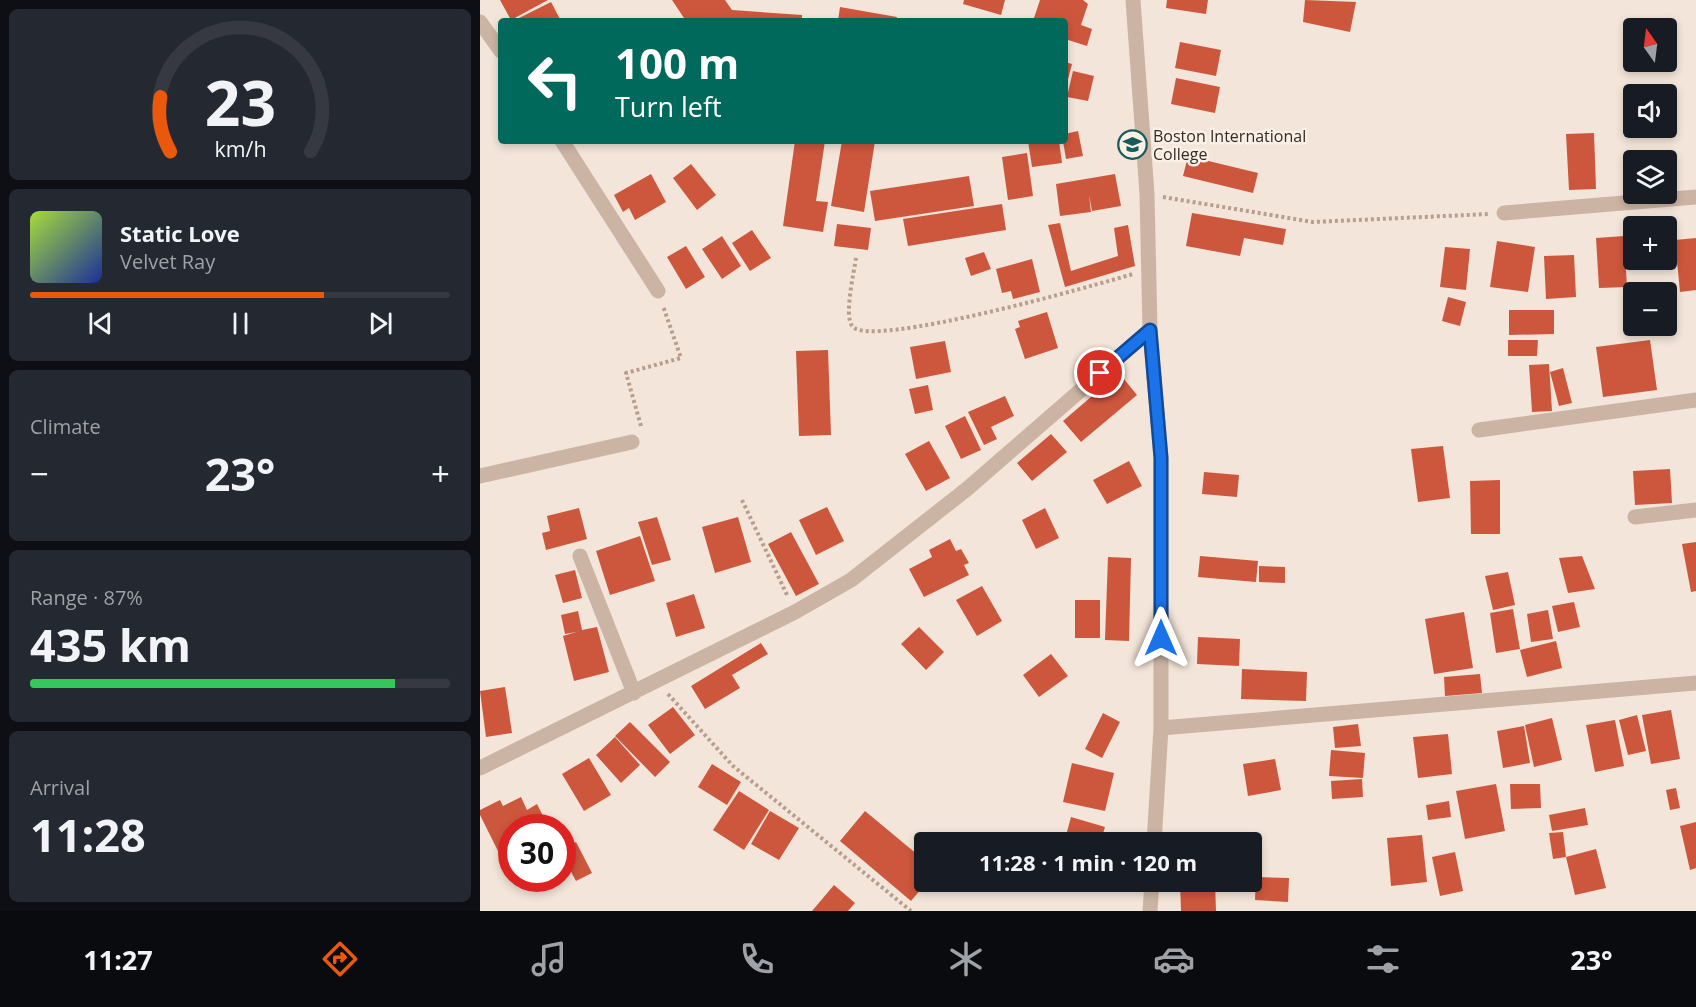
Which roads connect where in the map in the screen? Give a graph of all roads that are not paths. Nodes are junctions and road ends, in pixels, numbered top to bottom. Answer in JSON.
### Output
{"nodes":[{"id":1,"x":1133,"y":0,"type":"edge"},
{"id":2,"x":480,"y":22,"type":"edge"},
{"id":3,"x":498,"y":47,"type":"edge"},
{"id":4,"x":564,"y":144,"type":"edge"},
{"id":5,"x":1696,"y":197,"type":"edge"},
{"id":6,"x":1504,"y":213,"type":"road end"},
{"id":7,"x":658,"y":291,"type":"road end"},
{"id":8,"x":1150,"y":330,"type":"junction"},
{"id":9,"x":1696,"y":400,"type":"edge"},
{"id":10,"x":1479,"y":430,"type":"dead end"},
{"id":11,"x":632,"y":442,"type":"road end"},
{"id":12,"x":480,"y":477,"type":"edge"},
{"id":13,"x":1696,"y":510,"type":"edge"},
{"id":14,"x":1635,"y":517,"type":"dead end"},
{"id":15,"x":580,"y":556,"type":"dead end"},
{"id":16,"x":1696,"y":683,"type":"edge"},
{"id":17,"x":634,"y":693,"type":"junction"},
{"id":18,"x":1161,"y":728,"type":"junction"},
{"id":19,"x":480,"y":768,"type":"edge"},
{"id":20,"x":1155,"y":832,"type":"edge"},
{"id":21,"x":1151,"y":892,"type":"edge"},
{"id":22,"x":1150,"y":911,"type":"edge"}],
"edges":[{"from":1,"to":8,"type":"street"},
{"from":2,"to":3,"type":"street"},
{"from":4,"to":7,"type":"street"},
{"from":5,"to":6,"type":"street"},
{"from":8,"to":17,"type":"street"},
{"from":8,"to":18,"type":"street"},
{"from":9,"to":10,"type":"street"},
{"from":11,"to":12,"type":"street"},
{"from":13,"to":14,"type":"street"},
{"from":15,"to":17,"type":"street"},
{"from":16,"to":18,"type":"street"},
{"from":17,"to":19,"type":"street"},
{"from":18,"to":20,"type":"street"},
{"from":21,"to":22,"type":"street"}]}
